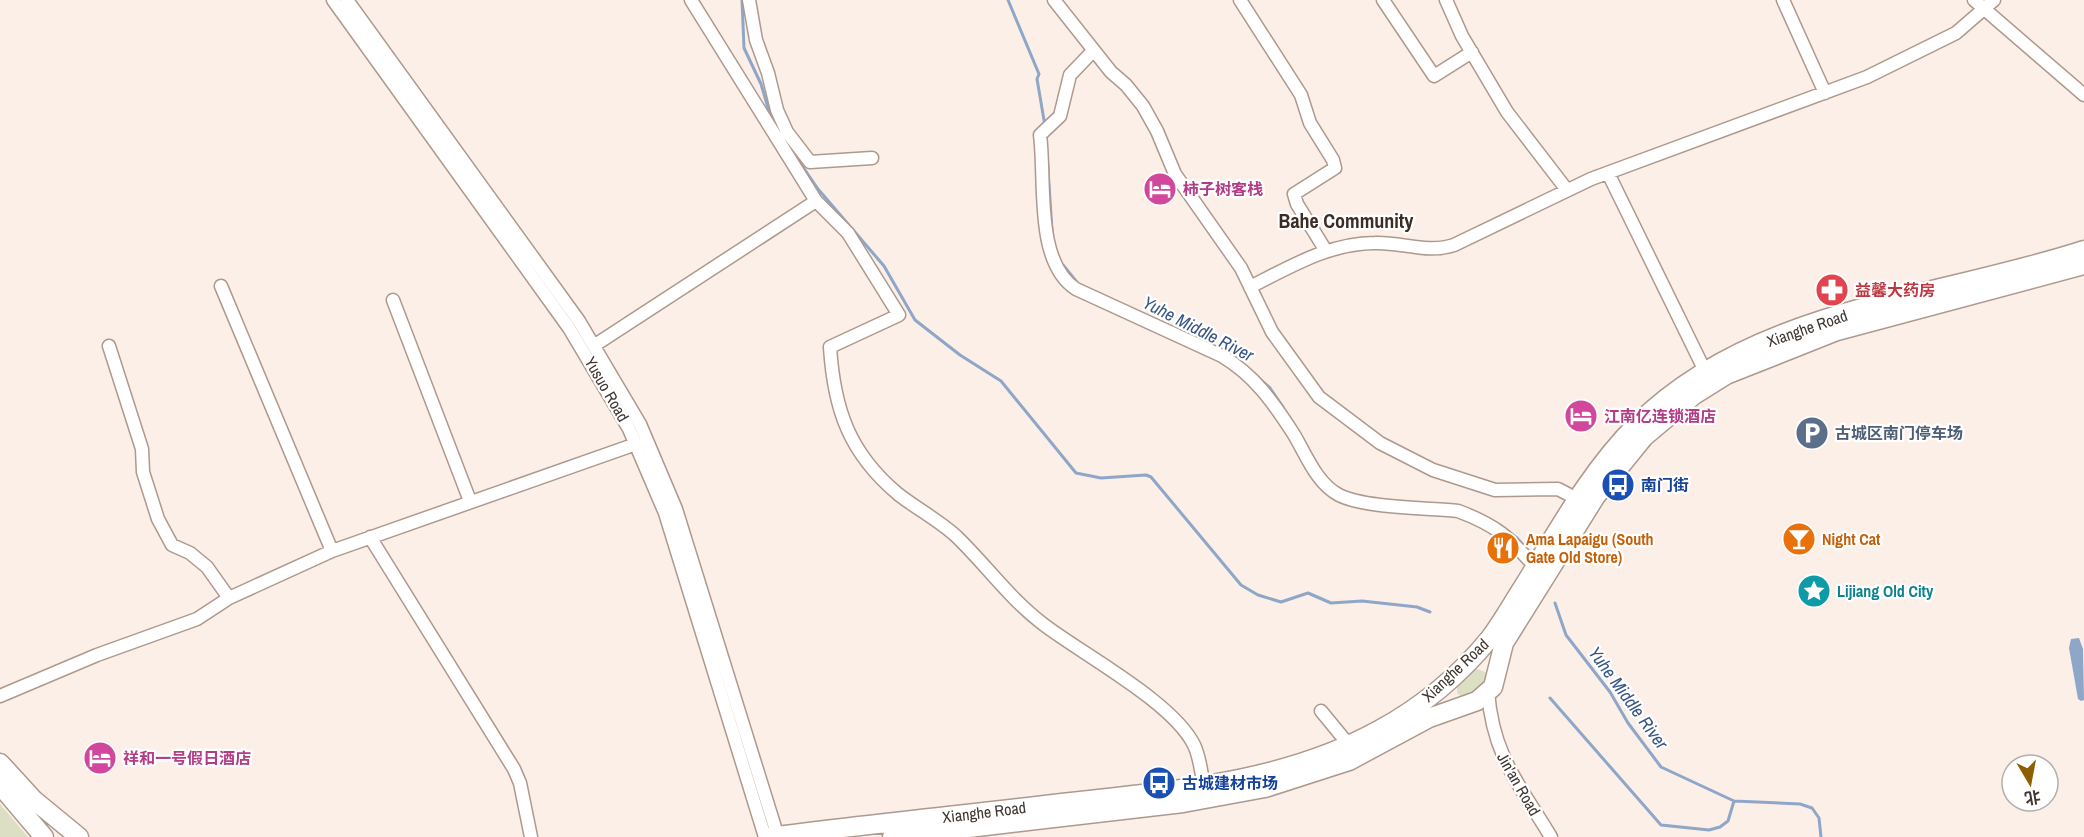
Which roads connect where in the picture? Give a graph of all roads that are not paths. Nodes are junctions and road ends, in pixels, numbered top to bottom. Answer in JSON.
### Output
{"nodes":[{"id":1,"x":333,"y":0,"type":"edge"},
{"id":2,"x":347,"y":0,"type":"edge"},
{"id":3,"x":691,"y":0,"type":"edge"},
{"id":4,"x":749,"y":0,"type":"edge"},
{"id":5,"x":1054,"y":0,"type":"edge"},
{"id":6,"x":1240,"y":0,"type":"edge"},
{"id":7,"x":1383,"y":0,"type":"edge"},
{"id":8,"x":1446,"y":0,"type":"edge"},
{"id":9,"x":1783,"y":0,"type":"edge"},
{"id":10,"x":1974,"y":0,"type":"edge"},
{"id":11,"x":1990,"y":4,"type":"edge"},
{"id":12,"x":1093,"y":51,"type":"junction"},
{"id":13,"x":1472,"y":52,"type":"junction"},
{"id":14,"x":1825,"y":93,"type":"junction"},
{"id":15,"x":2084,"y":95,"type":"edge"},
{"id":16,"x":872,"y":158,"type":"dead end"},
{"id":17,"x":1608,"y":173,"type":"junction"},
{"id":18,"x":1568,"y":190,"type":"junction"},
{"id":19,"x":816,"y":201,"type":"junction"},
{"id":20,"x":2084,"y":250,"type":"edge"},
{"id":21,"x":1326,"y":251,"type":"junction"},
{"id":22,"x":2084,"y":265,"type":"edge"},
{"id":23,"x":221,"y":286,"type":"dead end"},
{"id":24,"x":1250,"y":287,"type":"junction"},
{"id":25,"x":393,"y":300,"type":"dead end"},
{"id":26,"x":595,"y":345,"type":"junction"},
{"id":27,"x":109,"y":346,"type":"dead end"},
{"id":28,"x":1705,"y":371,"type":"junction"},
{"id":29,"x":636,"y":444,"type":"junction"},
{"id":30,"x":1579,"y":500,"type":"junction"},
{"id":31,"x":470,"y":501,"type":"junction"},
{"id":32,"x":370,"y":537,"type":"junction"},
{"id":33,"x":332,"y":551,"type":"junction"},
{"id":34,"x":1535,"y":567,"type":"junction"},
{"id":35,"x":229,"y":598,"type":"junction"},
{"id":36,"x":1474,"y":656,"type":"junction"},
{"id":37,"x":1498,"y":667,"type":"junction"},
{"id":38,"x":1444,"y":684,"type":"junction"},
{"id":39,"x":1488,"y":692,"type":"junction"},
{"id":40,"x":0,"y":696,"type":"edge"},
{"id":41,"x":1461,"y":707,"type":"junction"},
{"id":42,"x":1321,"y":711,"type":"dead end"},
{"id":43,"x":1349,"y":745,"type":"junction"},
{"id":44,"x":0,"y":764,"type":"edge"},
{"id":45,"x":0,"y":785,"type":"edge"},
{"id":46,"x":1204,"y":785,"type":"junction"},
{"id":47,"x":44,"y":837,"type":"edge"},
{"id":48,"x":80,"y":837,"type":"edge"},
{"id":49,"x":531,"y":837,"type":"edge"},
{"id":50,"x":772,"y":837,"type":"edge"},
{"id":51,"x":892,"y":837,"type":"edge"},
{"id":52,"x":1551,"y":837,"type":"edge"}],
"edges":[{"from":1,"to":29,"type":"street","name":"Yusuo Road"},
{"from":2,"to":26,"type":"street","name":"Yusuo Road"},
{"from":3,"to":19,"type":"street"},
{"from":4,"to":16,"type":"street"},
{"from":5,"to":12,"type":"street"},
{"from":6,"to":21,"type":"street"},
{"from":7,"to":13,"type":"street"},
{"from":8,"to":13,"type":"street"},
{"from":9,"to":14,"type":"street"},
{"from":10,"to":11,"type":"street"},
{"from":11,"to":14,"type":"street"},
{"from":11,"to":15,"type":"street"},
{"from":12,"to":24,"type":"street"},
{"from":12,"to":34,"type":"street"},
{"from":13,"to":18,"type":"street"},
{"from":14,"to":17,"type":"street"},
{"from":17,"to":18,"type":"street"},
{"from":17,"to":28,"type":"street"},
{"from":18,"to":21,"type":"street"},
{"from":19,"to":26,"type":"street"},
{"from":19,"to":46,"type":"street"},
{"from":20,"to":28,"type":"highway","name":"Xianghe Road"},
{"from":21,"to":24,"type":"street"},
{"from":22,"to":37,"type":"highway","name":"Xianghe Road"},
{"from":23,"to":33,"type":"street"},
{"from":24,"to":30,"type":"street"},
{"from":25,"to":31,"type":"street"},
{"from":26,"to":50,"type":"street","name":"Yusuo Road"},
{"from":27,"to":35,"type":"street"},
{"from":28,"to":30,"type":"highway","name":"Xianghe Road"},
{"from":29,"to":31,"type":"street"},
{"from":29,"to":50,"type":"street","name":"Yusuo Road"},
{"from":30,"to":34,"type":"highway","name":"Xianghe Road"},
{"from":31,"to":32,"type":"street"},
{"from":32,"to":33,"type":"street"},
{"from":32,"to":49,"type":"street"},
{"from":33,"to":35,"type":"street"},
{"from":34,"to":36,"type":"highway","name":"Xianghe Road"},
{"from":35,"to":40,"type":"street"},
{"from":36,"to":37,"type":"highway"},
{"from":36,"to":38,"type":"highway","name":"Xianghe Road"},
{"from":37,"to":39,"type":"highway","name":"Xianghe Road"},
{"from":38,"to":41,"type":"highway"},
{"from":38,"to":43,"type":"highway","name":"Xianghe Road"},
{"from":39,"to":41,"type":"highway","name":"Xianghe Road"},
{"from":39,"to":52,"type":"street","name":"Jin'an Road"},
{"from":41,"to":51,"type":"highway","name":"Xianghe Road"},
{"from":42,"to":43,"type":"street"},
{"from":43,"to":46,"type":"highway","name":"Xianghe Road"},
{"from":44,"to":48,"type":"highway"},
{"from":45,"to":47,"type":"highway"},
{"from":46,"to":50,"type":"highway","name":"Xianghe Road"}]}
